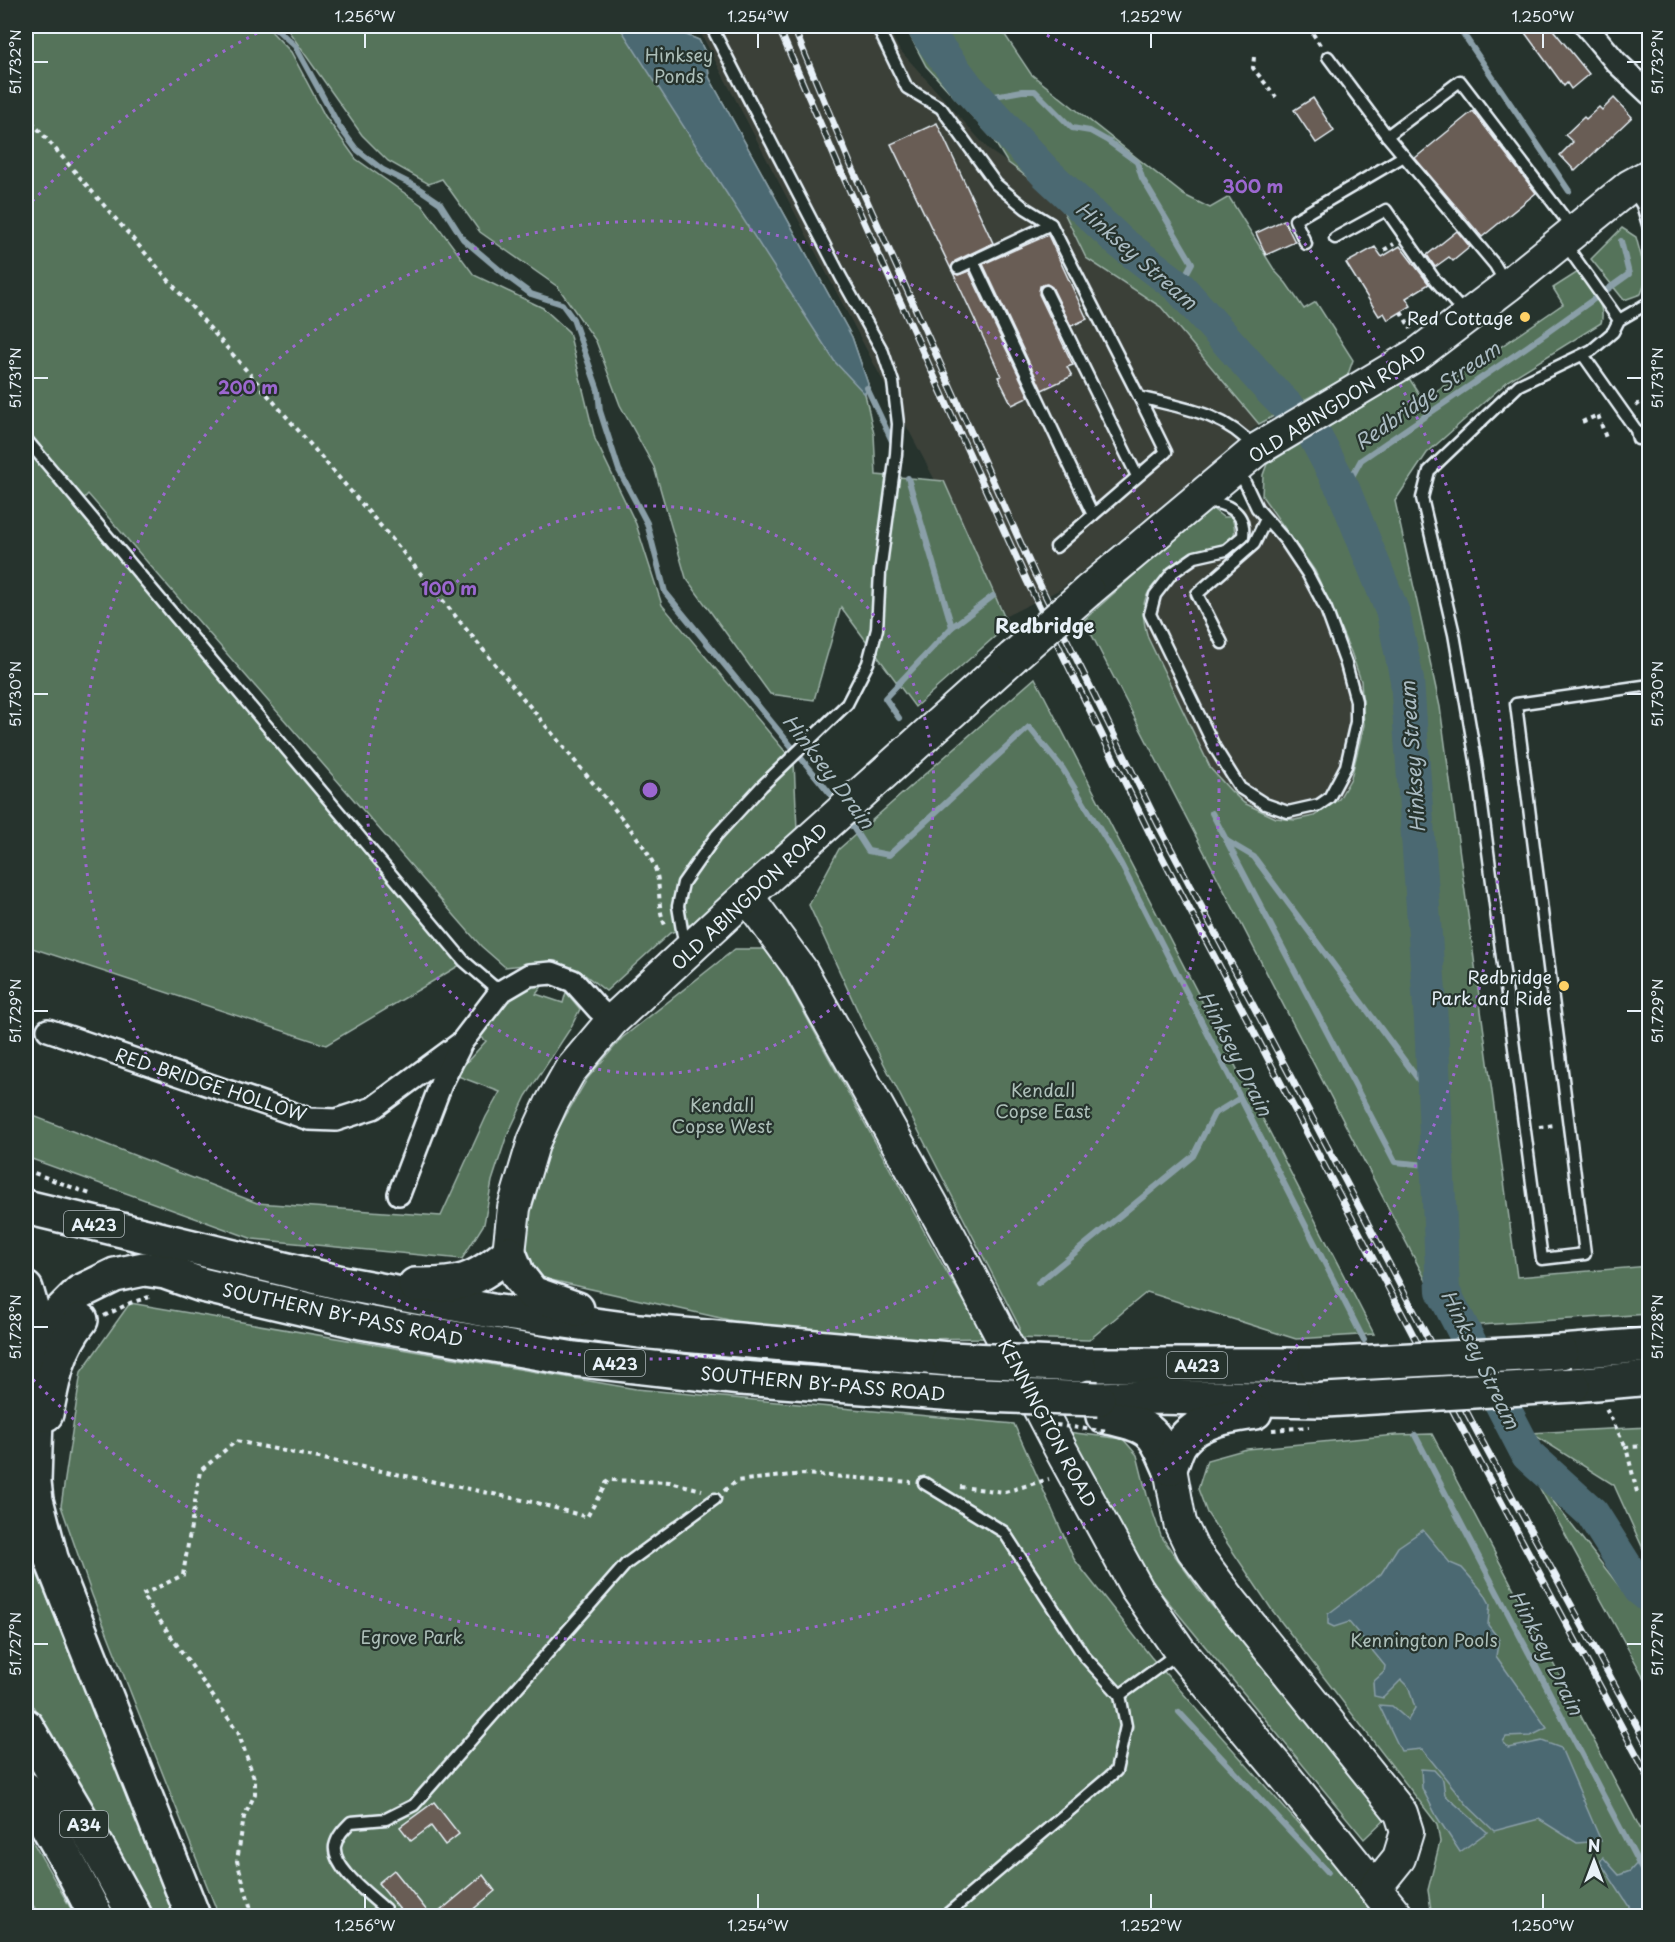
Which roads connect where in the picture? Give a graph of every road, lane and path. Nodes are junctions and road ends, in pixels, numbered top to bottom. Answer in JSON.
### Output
{"nodes":[{"id":1,"x":711,"y":26,"type":"edge"},
{"id":2,"x":878,"y":26,"type":"edge"},
{"id":3,"x":1308,"y":26,"type":"edge"},
{"id":4,"x":1586,"y":26,"type":"edge"},
{"id":5,"x":1254,"y":57,"type":"dead end"},
{"id":6,"x":1328,"y":57,"type":"joint"},
{"id":7,"x":1650,"y":93,"type":"edge"},
{"id":8,"x":1276,"y":98,"type":"dead end"},
{"id":9,"x":26,"y":115,"type":"edge"},
{"id":10,"x":1387,"y":136,"type":"junction"},
{"id":11,"x":1404,"y":156,"type":"junction"},
{"id":12,"x":1640,"y":180,"type":"edge"},
{"id":13,"x":1051,"y":224,"type":"junction"},
{"id":14,"x":1650,"y":231,"type":"edge"},
{"id":15,"x":1569,"y":236,"type":"junction"},
{"id":16,"x":1335,"y":238,"type":"dead end"},
{"id":17,"x":1306,"y":244,"type":"dead end"},
{"id":18,"x":973,"y":261,"type":"junction"},
{"id":19,"x":958,"y":268,"type":"dead end"},
{"id":20,"x":1508,"y":286,"type":"junction"},
{"id":21,"x":1046,"y":291,"type":"dead end"},
{"id":22,"x":1650,"y":302,"type":"edge"},
{"id":23,"x":1401,"y":312,"type":"dead end"},
{"id":24,"x":1468,"y":317,"type":"junction"},
{"id":25,"x":1619,"y":320,"type":"junction"},
{"id":26,"x":1416,"y":337,"type":"dead end"},
{"id":27,"x":1583,"y":355,"type":"junction"},
{"id":28,"x":1138,"y":397,"type":"junction"},
{"id":29,"x":1605,"y":412,"type":"dead end"},
{"id":30,"x":1598,"y":415,"type":"junction"},
{"id":31,"x":1582,"y":422,"type":"dead end"},
{"id":32,"x":1650,"y":436,"type":"edge"},
{"id":33,"x":1606,"y":438,"type":"dead end"},
{"id":34,"x":26,"y":439,"type":"edge"},
{"id":35,"x":1254,"y":452,"type":"junction"},
{"id":36,"x":1137,"y":477,"type":"junction"},
{"id":37,"x":1193,"y":502,"type":"junction"},
{"id":38,"x":1093,"y":515,"type":"junction"},
{"id":39,"x":1266,"y":519,"type":"junction"},
{"id":40,"x":1243,"y":536,"type":"junction"},
{"id":41,"x":1254,"y":544,"type":"junction"},
{"id":42,"x":1056,"y":547,"type":"dead end"},
{"id":43,"x":1222,"y":643,"type":"dead end"},
{"id":44,"x":1650,"y":685,"type":"edge"},
{"id":45,"x":747,"y":896,"type":"junction"},
{"id":46,"x":688,"y":952,"type":"junction"},
{"id":47,"x":500,"y":992,"type":"junction"},
{"id":48,"x":612,"y":1021,"type":"junction"},
{"id":49,"x":48,"y":1029,"type":"dead end"},
{"id":50,"x":461,"y":1043,"type":"junction"},
{"id":51,"x":1569,"y":1122,"type":"junction"},
{"id":52,"x":1526,"y":1130,"type":"junction"},
{"id":53,"x":26,"y":1170,"type":"edge"},
{"id":54,"x":399,"y":1194,"type":"dead end"},
{"id":55,"x":98,"y":1197,"type":"dead end"},
{"id":56,"x":26,"y":1207,"type":"edge"},
{"id":57,"x":509,"y":1253,"type":"junction"},
{"id":58,"x":342,"y":1283,"type":"junction"},
{"id":59,"x":202,"y":1285,"type":"junction"},
{"id":60,"x":26,"y":1289,"type":"edge"},
{"id":61,"x":157,"y":1294,"type":"dead end"},
{"id":62,"x":101,"y":1319,"type":"dead end"},
{"id":63,"x":639,"y":1331,"type":"junction"},
{"id":64,"x":1650,"y":1346,"type":"edge"},
{"id":65,"x":38,"y":1347,"type":"junction"},
{"id":66,"x":1650,"y":1378,"type":"edge"},
{"id":67,"x":1100,"y":1408,"type":"junction"},
{"id":68,"x":1606,"y":1409,"type":"dead end"},
{"id":69,"x":1320,"y":1413,"type":"junction"},
{"id":70,"x":1271,"y":1430,"type":"dead end"},
{"id":71,"x":30,"y":1433,"type":"edge"},
{"id":72,"x":1650,"y":1446,"type":"edge"},
{"id":73,"x":1626,"y":1447,"type":"junction"},
{"id":74,"x":1170,"y":1468,"type":"junction"},
{"id":75,"x":1073,"y":1472,"type":"junction"},
{"id":76,"x":924,"y":1484,"type":"junction"},
{"id":77,"x":1636,"y":1492,"type":"dead end"},
{"id":78,"x":717,"y":1497,"type":"junction"},
{"id":79,"x":1180,"y":1651,"type":"junction"},
{"id":80,"x":1120,"y":1695,"type":"junction"},
{"id":81,"x":26,"y":1726,"type":"edge"},
{"id":82,"x":26,"y":1789,"type":"edge"},
{"id":83,"x":1375,"y":1888,"type":"junction"},
{"id":84,"x":96,"y":1917,"type":"edge"},
{"id":85,"x":135,"y":1917,"type":"edge"},
{"id":86,"x":193,"y":1917,"type":"edge"},
{"id":87,"x":253,"y":1917,"type":"edge"},
{"id":88,"x":386,"y":1917,"type":"edge"},
{"id":89,"x":945,"y":1917,"type":"edge"},
{"id":90,"x":1397,"y":1917,"type":"edge"}],
"edges":[{"from":1,"to":46,"type":"lane"},
{"from":2,"to":13,"type":"lane"},
{"from":3,"to":6,"type":"path"},
{"from":4,"to":7,"type":"street"},
{"from":5,"to":8,"type":"path"},
{"from":6,"to":10,"type":"lane"},
{"from":9,"to":46,"type":"path"},
{"from":10,"to":11,"type":"lane"},
{"from":10,"to":15,"type":"lane"},
{"from":11,"to":17,"type":"lane"},
{"from":11,"to":20,"type":"lane"},
{"from":12,"to":14,"type":"lane"},
{"from":12,"to":15,"type":"street","name":"OLD ABINGDON ROAD"},
{"from":13,"to":18,"type":"lane"},
{"from":13,"to":28,"type":"lane"},
{"from":15,"to":20,"type":"street","name":"OLD ABINGDON ROAD"},
{"from":15,"to":25,"type":"lane"},
{"from":16,"to":24,"type":"lane"},
{"from":18,"to":19,"type":"lane"},
{"from":18,"to":38,"type":"lane"},
{"from":20,"to":24,"type":"street","name":"OLD ABINGDON ROAD"},
{"from":21,"to":36,"type":"lane"},
{"from":22,"to":25,"type":"lane"},
{"from":23,"to":26,"type":"path"},
{"from":24,"to":35,"type":"street","name":"OLD ABINGDON ROAD"},
{"from":25,"to":27,"type":"lane"},
{"from":27,"to":32,"type":"lane"},
{"from":27,"to":52,"type":"lane"},
{"from":28,"to":35,"type":"lane"},
{"from":28,"to":36,"type":"lane"},
{"from":29,"to":30,"type":"path"},
{"from":30,"to":31,"type":"path"},
{"from":30,"to":33,"type":"path"},
{"from":34,"to":47,"type":"lane"},
{"from":35,"to":37,"type":"street","name":"OLD ABINGDON ROAD"},
{"from":35,"to":39,"type":"lane"},
{"from":36,"to":38,"type":"lane"},
{"from":37,"to":40,"type":"lane"},
{"from":37,"to":45,"type":"street","name":"OLD ABINGDON ROAD","bridge":true},
{"from":38,"to":42,"type":"lane"},
{"from":39,"to":40,"type":"lane"},
{"from":39,"to":41,"type":"lane"},
{"from":40,"to":41,"type":"lane"},
{"from":41,"to":43,"type":"lane"},
{"from":44,"to":51,"type":"lane"},
{"from":45,"to":46,"type":"street","name":"OLD ABINGDON ROAD"},
{"from":45,"to":75,"type":"street","name":"KENNINGTON ROAD"},
{"from":46,"to":48,"type":"street","name":"OLD ABINGDON ROAD"},
{"from":47,"to":48,"type":"street","name":"RED BRIDGE HOLLOW"},
{"from":47,"to":50,"type":"street","name":"RED BRIDGE HOLLOW"},
{"from":48,"to":57,"type":"street","name":"OLD ABINGDON ROAD"},
{"from":49,"to":50,"type":"street","name":"RED BRIDGE HOLLOW"},
{"from":50,"to":54,"type":"street","name":"RED BRIDGE HOLLOW"},
{"from":51,"to":52,"type":"path"},
{"from":51,"to":52,"type":"lane"},
{"from":53,"to":55,"type":"path"},
{"from":56,"to":58,"type":"highway","name":"SOUTHERN BY-PASS ROAD","number":"A423"},
{"from":57,"to":58,"type":"highway"},
{"from":57,"to":63,"type":"highway"},
{"from":58,"to":63,"type":"highway","name":"SOUTHERN BY-PASS ROAD","number":"A423"},
{"from":59,"to":65,"type":"highway","name":"SOUTHERN BY-PASS ROAD","number":"A423"},
{"from":59,"to":67,"type":"highway","name":"SOUTHERN BY-PASS ROAD","number":"A423","bridge":true},
{"from":59,"to":71,"type":"highway"},
{"from":60,"to":65,"type":"highway"},
{"from":61,"to":62,"type":"path"},
{"from":63,"to":64,"type":"highway","name":"SOUTHERN BY-PASS ROAD","number":"A423","bridge":true},
{"from":65,"to":71,"type":"highway"},
{"from":66,"to":69,"type":"highway","name":"SOUTHERN BY-PASS ROAD","number":"A423","bridge":true},
{"from":67,"to":69,"type":"highway","name":"SOUTHERN BY-PASS ROAD","number":"A423"},
{"from":67,"to":74,"type":"highway"},
{"from":68,"to":73,"type":"path"},
{"from":69,"to":70,"type":"path"},
{"from":69,"to":74,"type":"highway"},
{"from":71,"to":86,"type":"highway"},
{"from":72,"to":73,"type":"path"},
{"from":73,"to":77,"type":"path"},
{"from":74,"to":83,"type":"street"},
{"from":75,"to":76,"type":"path"},
{"from":75,"to":79,"type":"street","name":"KENNINGTON ROAD"},
{"from":76,"to":78,"type":"path"},
{"from":76,"to":80,"type":"lane"},
{"from":78,"to":87,"type":"path"},
{"from":78,"to":88,"type":"lane"},
{"from":79,"to":80,"type":"lane"},
{"from":79,"to":83,"type":"street","name":"KENNINGTON ROAD"},
{"from":80,"to":89,"type":"lane"},
{"from":81,"to":85,"type":"highway","number":"A34"},
{"from":82,"to":84,"type":"highway","number":"A34"},
{"from":83,"to":90,"type":"street","name":"KENNINGTON ROAD"}]}
